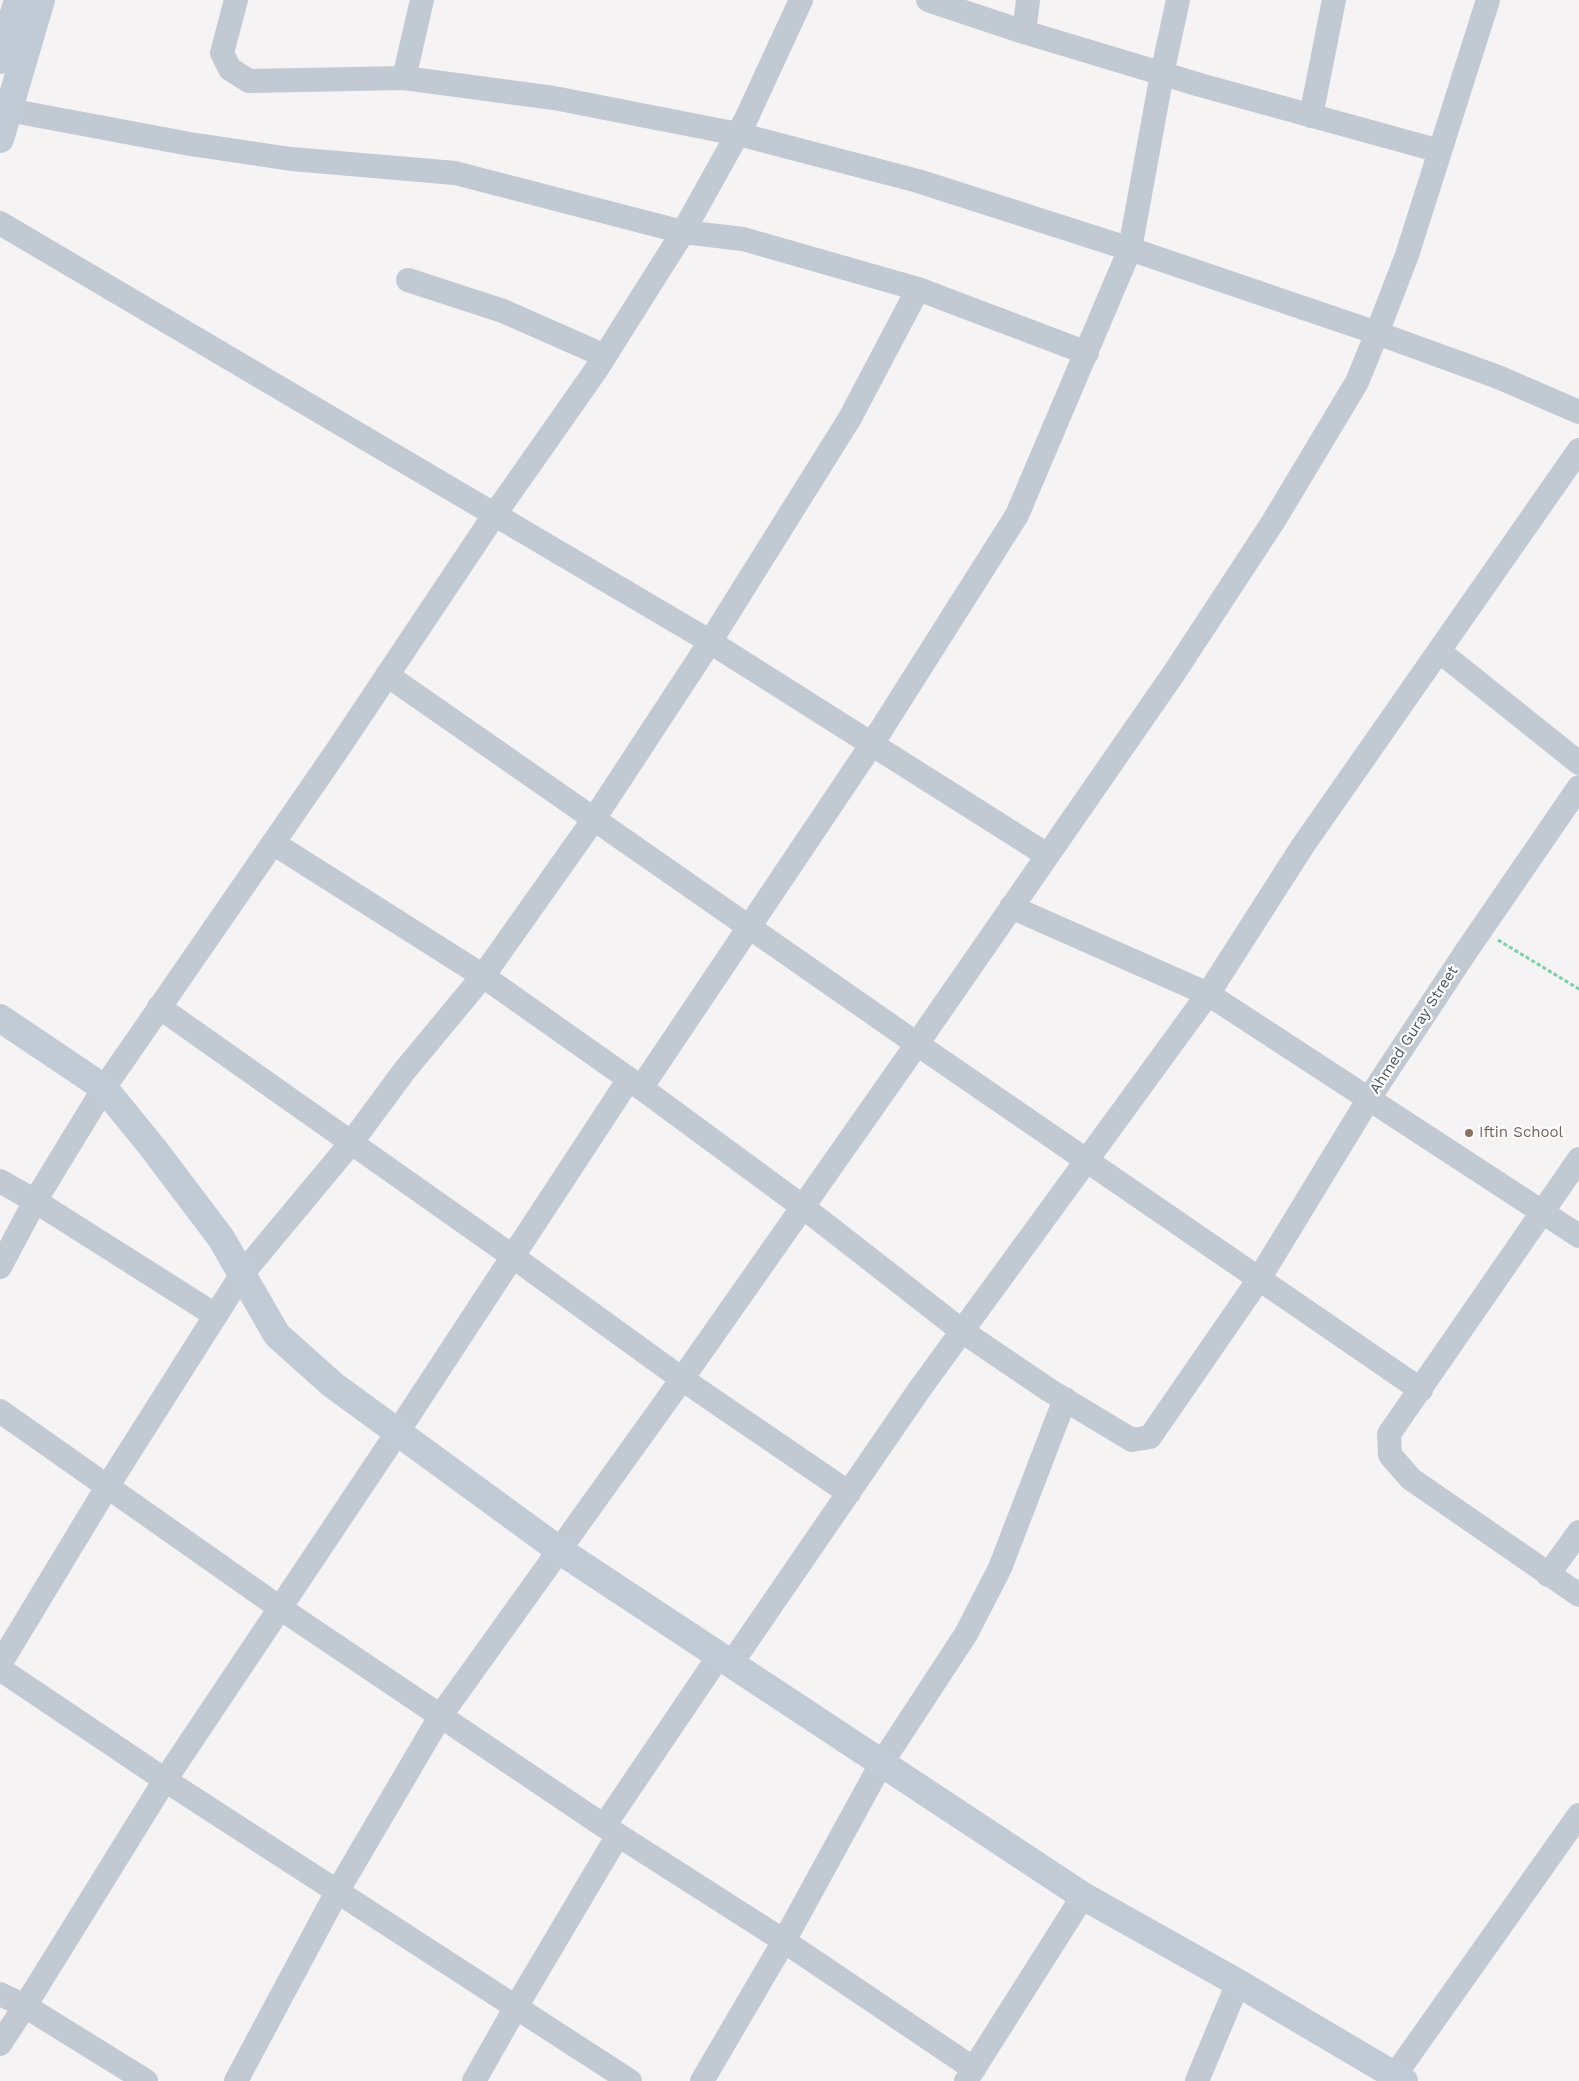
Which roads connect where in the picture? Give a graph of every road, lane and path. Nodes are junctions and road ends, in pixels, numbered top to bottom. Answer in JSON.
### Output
{"nodes":[{"id":1,"x":18,"y":0,"type":"edge"},
{"id":2,"x":42,"y":0,"type":"edge"},
{"id":3,"x":236,"y":0,"type":"edge"},
{"id":4,"x":422,"y":0,"type":"edge"},
{"id":5,"x":801,"y":0,"type":"edge"},
{"id":6,"x":928,"y":0,"type":"edge"},
{"id":7,"x":1028,"y":0,"type":"edge"},
{"id":8,"x":1178,"y":0,"type":"edge"},
{"id":9,"x":1334,"y":0,"type":"edge"},
{"id":10,"x":1488,"y":0,"type":"edge"},
{"id":11,"x":1024,"y":32,"type":"junction"},
{"id":12,"x":0,"y":60,"type":"edge"},
{"id":13,"x":1162,"y":74,"type":"junction"},
{"id":14,"x":404,"y":78,"type":"junction"},
{"id":15,"x":8,"y":110,"type":"junction"},
{"id":16,"x":1311,"y":116,"type":"junction"},
{"id":17,"x":738,"y":134,"type":"junction"},
{"id":18,"x":0,"y":139,"type":"edge"},
{"id":19,"x":1440,"y":151,"type":"junction"},
{"id":20,"x":0,"y":223,"type":"edge"},
{"id":21,"x":683,"y":232,"type":"junction"},
{"id":22,"x":1130,"y":249,"type":"junction"},
{"id":23,"x":408,"y":280,"type":"dead end"},
{"id":24,"x":918,"y":289,"type":"junction"},
{"id":25,"x":1377,"y":333,"type":"junction"},
{"id":26,"x":1087,"y":353,"type":"junction"},
{"id":27,"x":605,"y":356,"type":"junction"},
{"id":28,"x":1579,"y":412,"type":"edge"},
{"id":29,"x":1579,"y":450,"type":"edge"},
{"id":30,"x":494,"y":514,"type":"junction"},
{"id":31,"x":710,"y":642,"type":"junction"},
{"id":32,"x":1439,"y":651,"type":"junction"},
{"id":33,"x":387,"y":675,"type":"junction"},
{"id":34,"x":872,"y":744,"type":"junction"},
{"id":35,"x":1579,"y":762,"type":"edge"},
{"id":36,"x":1579,"y":788,"type":"edge"},
{"id":37,"x":594,"y":819,"type":"junction"},
{"id":38,"x":273,"y":843,"type":"junction"},
{"id":39,"x":1047,"y":855,"type":"junction"},
{"id":40,"x":1011,"y":907,"type":"junction"},
{"id":41,"x":749,"y":926,"type":"junction"},
{"id":42,"x":1481,"y":929,"type":"junction"},
{"id":43,"x":483,"y":976,"type":"junction"},
{"id":44,"x":1579,"y":989,"type":"edge"},
{"id":45,"x":1208,"y":994,"type":"junction"},
{"id":46,"x":159,"y":1007,"type":"junction"},
{"id":47,"x":0,"y":1018,"type":"edge"},
{"id":48,"x":917,"y":1044,"type":"junction"},
{"id":49,"x":635,"y":1083,"type":"junction"},
{"id":50,"x":104,"y":1088,"type":"junction"},
{"id":51,"x":1368,"y":1100,"type":"junction"},
{"id":52,"x":351,"y":1143,"type":"junction"},
{"id":53,"x":1579,"y":1159,"type":"edge"},
{"id":54,"x":1087,"y":1160,"type":"junction"},
{"id":55,"x":0,"y":1181,"type":"edge"},
{"id":56,"x":35,"y":1201,"type":"junction"},
{"id":57,"x":803,"y":1207,"type":"junction"},
{"id":58,"x":1543,"y":1213,"type":"junction"},
{"id":59,"x":1579,"y":1236,"type":"edge"},
{"id":60,"x":512,"y":1256,"type":"junction"},
{"id":61,"x":0,"y":1267,"type":"edge"},
{"id":62,"x":242,"y":1274,"type":"junction"},
{"id":63,"x":1259,"y":1279,"type":"junction"},
{"id":64,"x":215,"y":1315,"type":"junction"},
{"id":65,"x":962,"y":1331,"type":"junction"},
{"id":66,"x":682,"y":1379,"type":"junction"},
{"id":67,"x":1421,"y":1390,"type":"junction"},
{"id":68,"x":1065,"y":1399,"type":"junction"},
{"id":69,"x":0,"y":1410,"type":"edge"},
{"id":70,"x":397,"y":1433,"type":"junction"},
{"id":71,"x":107,"y":1487,"type":"junction"},
{"id":72,"x":849,"y":1493,"type":"junction"},
{"id":73,"x":1579,"y":1532,"type":"edge"},
{"id":74,"x":559,"y":1550,"type":"junction"},
{"id":75,"x":1548,"y":1574,"type":"junction"},
{"id":76,"x":1579,"y":1595,"type":"edge"},
{"id":77,"x":280,"y":1608,"type":"junction"},
{"id":78,"x":725,"y":1660,"type":"junction"},
{"id":79,"x":0,"y":1664,"type":"edge"},
{"id":80,"x":0,"y":1669,"type":"edge"},
{"id":81,"x":441,"y":1715,"type":"junction"},
{"id":82,"x":881,"y":1764,"type":"junction"},
{"id":83,"x":165,"y":1780,"type":"junction"},
{"id":84,"x":1579,"y":1815,"type":"edge"},
{"id":85,"x":611,"y":1830,"type":"junction"},
{"id":86,"x":337,"y":1892,"type":"junction"},
{"id":87,"x":1083,"y":1896,"type":"junction"},
{"id":88,"x":784,"y":1941,"type":"junction"},
{"id":89,"x":1238,"y":1983,"type":"junction"},
{"id":90,"x":0,"y":1994,"type":"edge"},
{"id":91,"x":25,"y":2006,"type":"junction"},
{"id":92,"x":516,"y":2007,"type":"junction"},
{"id":93,"x":0,"y":2044,"type":"edge"},
{"id":94,"x":970,"y":2075,"type":"edge"},
{"id":95,"x":1400,"y":2078,"type":"edge"},
{"id":96,"x":146,"y":2081,"type":"edge"},
{"id":97,"x":236,"y":2081,"type":"edge"},
{"id":98,"x":474,"y":2081,"type":"edge"},
{"id":99,"x":630,"y":2081,"type":"edge"},
{"id":100,"x":702,"y":2081,"type":"edge"},
{"id":101,"x":1197,"y":2081,"type":"edge"}],
"edges":[{"from":1,"to":12,"type":"street"},
{"from":2,"to":15,"type":"street"},
{"from":3,"to":14,"type":"street"},
{"from":4,"to":14,"type":"street"},
{"from":5,"to":17,"type":"street"},
{"from":6,"to":11,"type":"street"},
{"from":7,"to":11,"type":"street"},
{"from":8,"to":13,"type":"street"},
{"from":9,"to":16,"type":"street"},
{"from":10,"to":19,"type":"street"},
{"from":11,"to":13,"type":"street"},
{"from":13,"to":16,"type":"street"},
{"from":13,"to":22,"type":"street"},
{"from":14,"to":17,"type":"street"},
{"from":15,"to":18,"type":"street"},
{"from":15,"to":21,"type":"street"},
{"from":16,"to":19,"type":"street"},
{"from":17,"to":21,"type":"street"},
{"from":17,"to":22,"type":"street"},
{"from":19,"to":25,"type":"street"},
{"from":20,"to":30,"type":"street"},
{"from":21,"to":24,"type":"street"},
{"from":21,"to":27,"type":"street"},
{"from":22,"to":25,"type":"street"},
{"from":22,"to":26,"type":"street"},
{"from":23,"to":27,"type":"street"},
{"from":24,"to":26,"type":"street"},
{"from":24,"to":31,"type":"street"},
{"from":25,"to":28,"type":"street"},
{"from":25,"to":39,"type":"street"},
{"from":26,"to":34,"type":"street"},
{"from":27,"to":30,"type":"street"},
{"from":29,"to":32,"type":"street"},
{"from":30,"to":31,"type":"street"},
{"from":30,"to":33,"type":"street"},
{"from":31,"to":34,"type":"street"},
{"from":31,"to":37,"type":"street"},
{"from":32,"to":35,"type":"street"},
{"from":32,"to":45,"type":"street"},
{"from":33,"to":37,"type":"street"},
{"from":33,"to":38,"type":"street"},
{"from":34,"to":39,"type":"street"},
{"from":34,"to":41,"type":"street"},
{"from":36,"to":42,"type":"street","name":"Ahmed Guray Street"},
{"from":37,"to":41,"type":"street"},
{"from":37,"to":43,"type":"street"},
{"from":38,"to":43,"type":"street","name":"Ahmed Guray Street"},
{"from":38,"to":46,"type":"street"},
{"from":39,"to":40,"type":"street"},
{"from":40,"to":45,"type":"street"},
{"from":40,"to":48,"type":"street"},
{"from":41,"to":48,"type":"street"},
{"from":41,"to":49,"type":"street"},
{"from":42,"to":44,"type":"path"},
{"from":42,"to":51,"type":"street","name":"Ahmed Guray Street"},
{"from":43,"to":49,"type":"street","name":"Ahmed Guray Street"},
{"from":43,"to":52,"type":"street"},
{"from":45,"to":51,"type":"street"},
{"from":45,"to":54,"type":"street"},
{"from":46,"to":50,"type":"street"},
{"from":46,"to":52,"type":"street"},
{"from":47,"to":50,"type":"street"},
{"from":48,"to":54,"type":"street"},
{"from":48,"to":57,"type":"street"},
{"from":49,"to":57,"type":"street","name":"Ahmed Guray Street"},
{"from":49,"to":60,"type":"street"},
{"from":50,"to":56,"type":"street"},
{"from":50,"to":62,"type":"street"},
{"from":51,"to":58,"type":"street"},
{"from":51,"to":63,"type":"street","name":"Ahmed Guray Street"},
{"from":52,"to":60,"type":"street"},
{"from":52,"to":62,"type":"street"},
{"from":53,"to":58,"type":"street"},
{"from":54,"to":63,"type":"street"},
{"from":54,"to":65,"type":"street"},
{"from":55,"to":56,"type":"street"},
{"from":56,"to":61,"type":"street"},
{"from":56,"to":64,"type":"street"},
{"from":57,"to":65,"type":"street","name":"Ahmed Guray Street"},
{"from":57,"to":66,"type":"street"},
{"from":58,"to":59,"type":"street"},
{"from":58,"to":67,"type":"street"},
{"from":60,"to":66,"type":"street"},
{"from":60,"to":70,"type":"street"},
{"from":62,"to":64,"type":"street"},
{"from":62,"to":70,"type":"street"},
{"from":63,"to":67,"type":"street"},
{"from":63,"to":68,"type":"street","name":"Ahmed Guray Street"},
{"from":64,"to":71,"type":"street"},
{"from":65,"to":68,"type":"street","name":"Ahmed Guray Street"},
{"from":65,"to":72,"type":"street"},
{"from":66,"to":72,"type":"street"},
{"from":66,"to":74,"type":"street"},
{"from":67,"to":75,"type":"street"},
{"from":68,"to":82,"type":"street"},
{"from":69,"to":71,"type":"street"},
{"from":70,"to":74,"type":"street"},
{"from":70,"to":77,"type":"street"},
{"from":71,"to":77,"type":"street"},
{"from":71,"to":79,"type":"street"},
{"from":72,"to":78,"type":"street"},
{"from":73,"to":75,"type":"street"},
{"from":74,"to":78,"type":"street"},
{"from":74,"to":81,"type":"street"},
{"from":75,"to":76,"type":"street"},
{"from":77,"to":81,"type":"street"},
{"from":77,"to":83,"type":"street"},
{"from":78,"to":82,"type":"street"},
{"from":78,"to":85,"type":"street"},
{"from":80,"to":83,"type":"street"},
{"from":81,"to":85,"type":"street"},
{"from":81,"to":86,"type":"street"},
{"from":82,"to":87,"type":"street"},
{"from":82,"to":88,"type":"street"},
{"from":83,"to":86,"type":"street"},
{"from":83,"to":91,"type":"street"},
{"from":84,"to":95,"type":"street"},
{"from":85,"to":88,"type":"street"},
{"from":85,"to":92,"type":"street"},
{"from":86,"to":92,"type":"street"},
{"from":86,"to":97,"type":"street"},
{"from":87,"to":89,"type":"street"},
{"from":87,"to":94,"type":"street"},
{"from":88,"to":94,"type":"street"},
{"from":88,"to":100,"type":"street"},
{"from":89,"to":95,"type":"street"},
{"from":89,"to":101,"type":"street"},
{"from":90,"to":91,"type":"street"},
{"from":91,"to":93,"type":"street"},
{"from":91,"to":96,"type":"street"},
{"from":92,"to":98,"type":"street"},
{"from":92,"to":99,"type":"street"}]}
